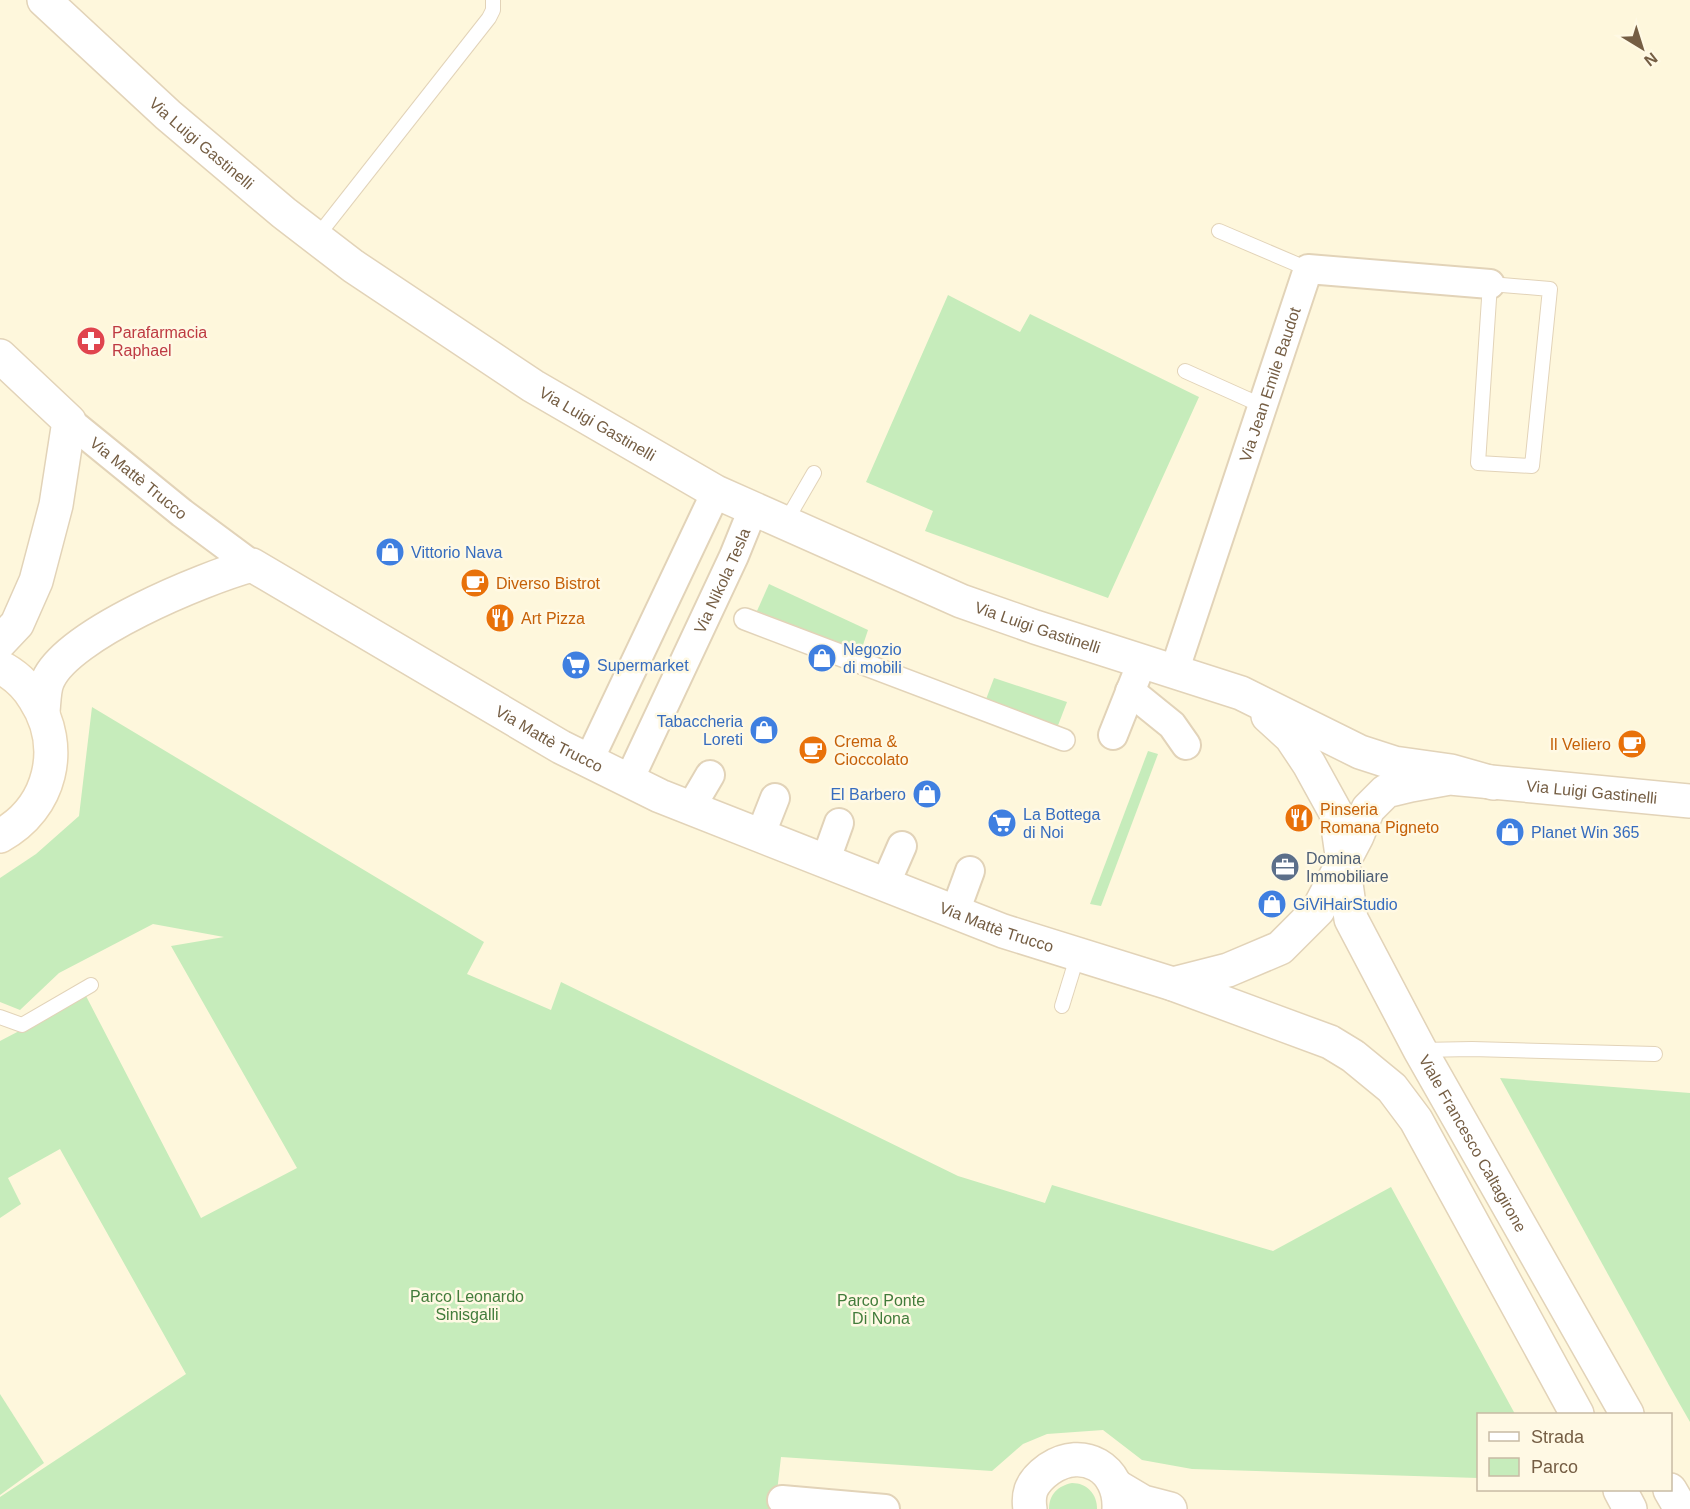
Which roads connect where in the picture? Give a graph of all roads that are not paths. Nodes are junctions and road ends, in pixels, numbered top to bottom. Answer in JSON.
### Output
{"nodes":[{"id":1,"x":44,"y":0,"type":"edge"},
{"id":2,"x":494,"y":0,"type":"edge"},
{"id":3,"x":1220,"y":231,"type":"dead end"},
{"id":4,"x":316,"y":238,"type":"junction"},
{"id":5,"x":1308,"y":269,"type":"junction"},
{"id":6,"x":1490,"y":284,"type":"junction"},
{"id":7,"x":0,"y":356,"type":"edge"},
{"id":8,"x":1185,"y":371,"type":"dead end"},
{"id":9,"x":1263,"y":406,"type":"junction"},
{"id":10,"x":69,"y":421,"type":"junction"},
{"id":11,"x":814,"y":473,"type":"dead end"},
{"id":12,"x":716,"y":492,"type":"junction"},
{"id":13,"x":753,"y":509,"type":"junction"},
{"id":14,"x":785,"y":523,"type":"junction"},
{"id":15,"x":252,"y":565,"type":"junction"},
{"id":16,"x":745,"y":619,"type":"dead end"},
{"id":17,"x":0,"y":642,"type":"edge"},
{"id":18,"x":1142,"y":662,"type":"junction"},
{"id":19,"x":0,"y":668,"type":"edge"},
{"id":20,"x":1173,"y":672,"type":"junction"},
{"id":21,"x":1130,"y":691,"type":"junction"},
{"id":22,"x":1241,"y":693,"type":"junction"},
{"id":23,"x":43,"y":711,"type":"junction"},
{"id":24,"x":1113,"y":735,"type":"dead end"},
{"id":25,"x":1064,"y":740,"type":"dead end"},
{"id":26,"x":1186,"y":745,"type":"dead end"},
{"id":27,"x":589,"y":760,"type":"junction"},
{"id":28,"x":710,"y":774,"type":"dead end"},
{"id":29,"x":629,"y":780,"type":"junction"},
{"id":30,"x":1493,"y":783,"type":"junction"},
{"id":31,"x":775,"y":798,"type":"dead end"},
{"id":32,"x":1690,"y":801,"type":"edge"},
{"id":33,"x":690,"y":809,"type":"junction"},
{"id":34,"x":839,"y":823,"type":"dead end"},
{"id":35,"x":0,"y":836,"type":"edge"},
{"id":36,"x":760,"y":836,"type":"junction"},
{"id":37,"x":902,"y":846,"type":"dead end"},
{"id":38,"x":1344,"y":860,"type":"junction"},
{"id":39,"x":825,"y":862,"type":"junction"},
{"id":40,"x":969,"y":872,"type":"dead end"},
{"id":41,"x":885,"y":885,"type":"junction"},
{"id":42,"x":955,"y":912,"type":"junction"},
{"id":43,"x":1078,"y":954,"type":"junction"},
{"id":44,"x":1173,"y":984,"type":"junction"},
{"id":45,"x":91,"y":985,"type":"dead end"},
{"id":46,"x":1062,"y":1006,"type":"dead end"},
{"id":47,"x":0,"y":1017,"type":"edge"},
{"id":48,"x":1420,"y":1050,"type":"junction"},
{"id":49,"x":1654,"y":1054,"type":"dead end"},
{"id":50,"x":1576,"y":1413,"type":"edge"},
{"id":51,"x":1626,"y":1413,"type":"edge"},
{"id":52,"x":1671,"y":1491,"type":"edge"},
{"id":53,"x":1118,"y":1497,"type":"edge"},
{"id":54,"x":783,"y":1500,"type":"dead end"},
{"id":55,"x":885,"y":1509,"type":"edge"},
{"id":56,"x":1029,"y":1509,"type":"edge"},
{"id":57,"x":1170,"y":1509,"type":"edge"},
{"id":58,"x":1681,"y":1509,"type":"edge"}],
"edges":[{"from":1,"to":4,"type":"street","name":"Via Luigi Gastinelli"},
{"from":2,"to":4,"type":"lane"},
{"from":3,"to":5,"type":"lane"},
{"from":4,"to":12,"type":"street","name":"Via Luigi Gastinelli"},
{"from":5,"to":6,"type":"street"},
{"from":5,"to":9,"type":"street","name":"Via Jean Emile Baudot"},
{"from":6,"to":6,"type":"lane"},
{"from":7,"to":10,"type":"street","name":"Via Mattè Trucco"},
{"from":8,"to":9,"type":"lane"},
{"from":9,"to":20,"type":"street","name":"Via Jean Emile Baudot"},
{"from":10,"to":15,"type":"street","name":"Via Mattè Trucco"},
{"from":10,"to":17,"type":"street"},
{"from":11,"to":14,"type":"lane"},
{"from":12,"to":13,"type":"street","name":"Via Luigi Gastinelli"},
{"from":12,"to":27,"type":"street"},
{"from":13,"to":14,"type":"street","name":"Via Luigi Gastinelli"},
{"from":13,"to":29,"type":"street","name":"Via Nikola Tesla"},
{"from":14,"to":18,"type":"street","name":"Via Luigi Gastinelli"},
{"from":15,"to":23,"type":"street"},
{"from":15,"to":27,"type":"street","name":"Via Mattè Trucco"},
{"from":16,"to":25,"type":"street"},
{"from":18,"to":20,"type":"street","name":"Via Luigi Gastinelli"},
{"from":18,"to":21,"type":"street"},
{"from":19,"to":23,"type":"street"},
{"from":20,"to":22,"type":"street","name":"Via Luigi Gastinelli"},
{"from":21,"to":24,"type":"street"},
{"from":21,"to":26,"type":"street"},
{"from":22,"to":30,"type":"street","name":"Via Luigi Gastinelli"},
{"from":22,"to":38,"type":"street","name":"Via Luigi Gastinelli"},
{"from":23,"to":35,"type":"street"},
{"from":27,"to":29,"type":"street","name":"Via Mattè Trucco"},
{"from":28,"to":33,"type":"street"},
{"from":29,"to":33,"type":"street","name":"Via Mattè Trucco"},
{"from":30,"to":32,"type":"street","name":"Via Luigi Gastinelli"},
{"from":30,"to":38,"type":"street","name":"Via Luigi Gastinelli"},
{"from":31,"to":36,"type":"street"},
{"from":33,"to":36,"type":"street","name":"Via Mattè Trucco"},
{"from":34,"to":39,"type":"street"},
{"from":36,"to":39,"type":"street","name":"Via Mattè Trucco"},
{"from":37,"to":41,"type":"street"},
{"from":38,"to":44,"type":"street"},
{"from":38,"to":48,"type":"street","name":"Viale Francesco Caltagirone"},
{"from":39,"to":41,"type":"street","name":"Via Mattè Trucco"},
{"from":40,"to":42,"type":"street"},
{"from":41,"to":42,"type":"street","name":"Via Mattè Trucco"},
{"from":42,"to":43,"type":"street","name":"Via Mattè Trucco"},
{"from":43,"to":44,"type":"street","name":"Via Mattè Trucco"},
{"from":43,"to":46,"type":"lane"},
{"from":44,"to":50,"type":"street"},
{"from":45,"to":47,"type":"lane"},
{"from":48,"to":49,"type":"lane"},
{"from":48,"to":51,"type":"street","name":"Viale Francesco Caltagirone"},
{"from":52,"to":58,"type":"street"},
{"from":53,"to":56,"type":"street"},
{"from":53,"to":57,"type":"street"},
{"from":54,"to":55,"type":"street"}]}
